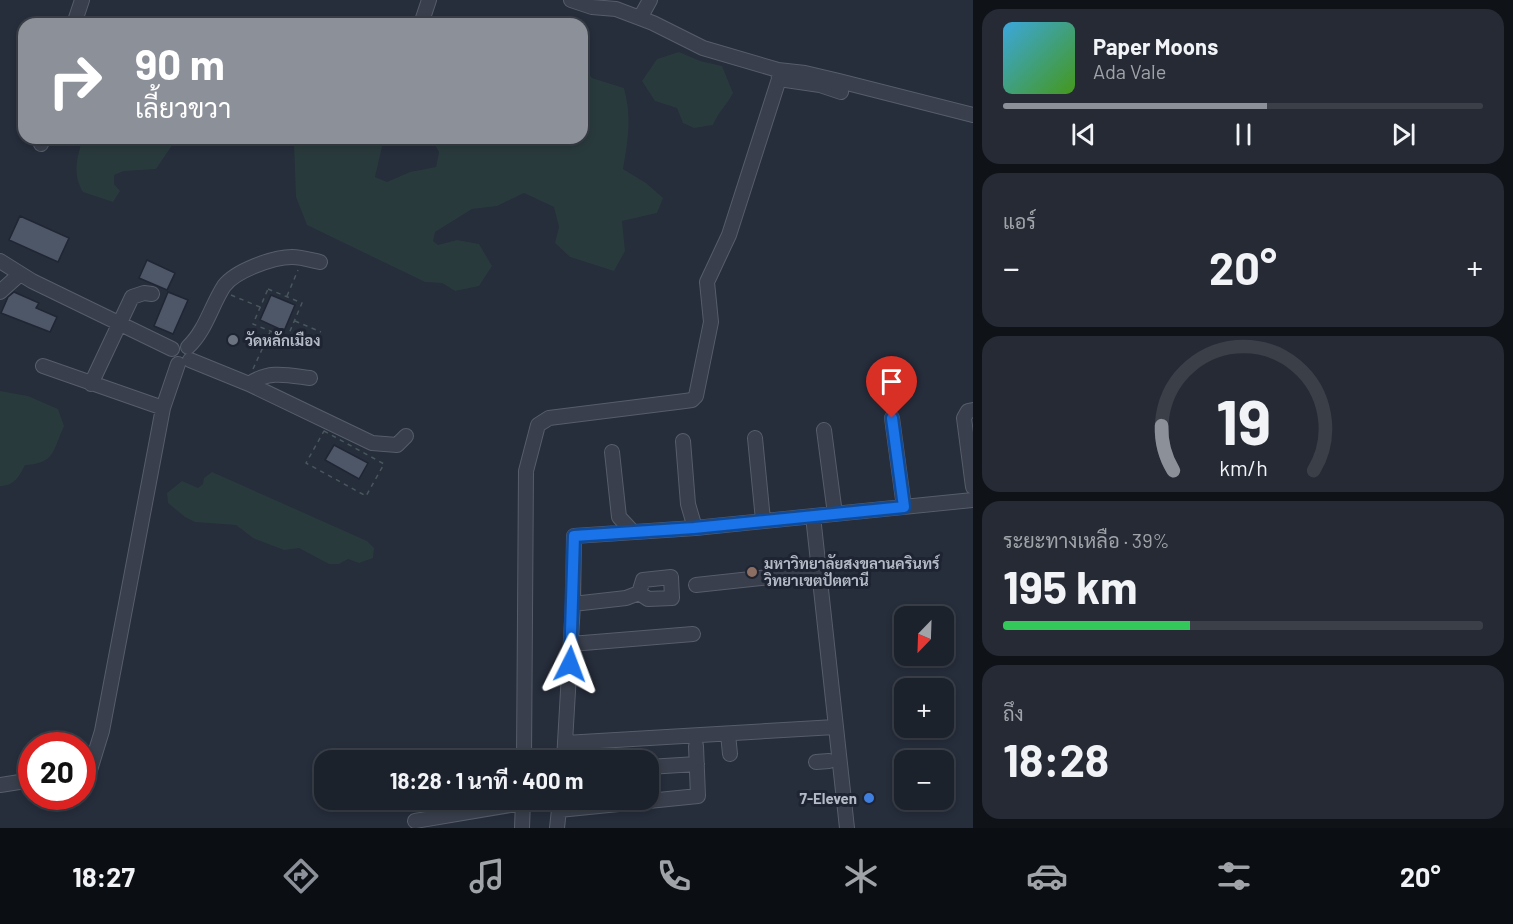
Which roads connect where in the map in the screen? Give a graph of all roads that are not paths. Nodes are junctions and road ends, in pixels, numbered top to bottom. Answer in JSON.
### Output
{"nodes":[{"id":1,"x":82,"y":0,"type":"edge"},
{"id":2,"x":429,"y":0,"type":"edge"},
{"id":3,"x":571,"y":0,"type":"edge"},
{"id":4,"x":650,"y":0,"type":"edge"},
{"id":5,"x":608,"y":4,"type":"edge"},
{"id":6,"x":76,"y":18,"type":"edge"},
{"id":7,"x":423,"y":18,"type":"edge"},
{"id":8,"x":640,"y":18,"type":"junction"},
{"id":9,"x":779,"y":75,"type":"junction"},
{"id":10,"x":841,"y":92,"type":"dead end"},
{"id":11,"x":973,"y":116,"type":"edge"},
{"id":12,"x":0,"y":261,"type":"edge"},
{"id":13,"x":320,"y":262,"type":"dead end"},
{"id":14,"x":19,"y":275,"type":"junction"},
{"id":15,"x":0,"y":292,"type":"edge"},
{"id":16,"x":152,"y":294,"type":"dead end"},
{"id":17,"x":120,"y":323,"type":"junction"},
{"id":18,"x":185,"y":357,"type":"junction"},
{"id":19,"x":43,"y":366,"type":"dead end"},
{"id":20,"x":310,"y":378,"type":"dead end"},
{"id":21,"x":91,"y":384,"type":"junction"},
{"id":22,"x":248,"y":384,"type":"junction"},
{"id":23,"x":163,"y":408,"type":"junction"},
{"id":24,"x":973,"y":410,"type":"edge"},
{"id":25,"x":892,"y":418,"type":"dead end"},
{"id":26,"x":824,"y":430,"type":"dead end"},
{"id":27,"x":406,"y":436,"type":"dead end"},
{"id":28,"x":754,"y":438,"type":"dead end"},
{"id":29,"x":683,"y":441,"type":"dead end"},
{"id":30,"x":612,"y":452,"type":"dead end"},
{"id":31,"x":973,"y":487,"type":"edge"},
{"id":32,"x":973,"y":500,"type":"edge"},
{"id":33,"x":904,"y":507,"type":"junction"},
{"id":34,"x":835,"y":514,"type":"junction"},
{"id":35,"x":813,"y":516,"type":"junction"},
{"id":36,"x":764,"y":520,"type":"junction"},
{"id":37,"x":694,"y":528,"type":"junction"},
{"id":38,"x":632,"y":531,"type":"junction"},
{"id":39,"x":812,"y":572,"type":"junction"},
{"id":40,"x":696,"y":585,"type":"dead end"},
{"id":41,"x":639,"y":593,"type":"dead end"},
{"id":42,"x":573,"y":604,"type":"junction"},
{"id":43,"x":693,"y":634,"type":"dead end"},
{"id":44,"x":571,"y":644,"type":"junction"},
{"id":45,"x":835,"y":727,"type":"junction"},
{"id":46,"x":728,"y":734,"type":"junction"},
{"id":47,"x":565,"y":743,"type":"junction"},
{"id":48,"x":96,"y":745,"type":"edge"},
{"id":49,"x":696,"y":746,"type":"dead end"},
{"id":50,"x":524,"y":750,"type":"edge"},
{"id":51,"x":565,"y":750,"type":"edge"},
{"id":52,"x":730,"y":754,"type":"dead end"},
{"id":53,"x":697,"y":764,"type":"junction"},
{"id":54,"x":659,"y":766,"type":"edge"},
{"id":55,"x":18,"y":782,"type":"edge"},
{"id":56,"x":0,"y":785,"type":"edge"},
{"id":57,"x":659,"y":799,"type":"edge"},
{"id":58,"x":474,"y":810,"type":"edge"},
{"id":59,"x":523,"y":810,"type":"edge"},
{"id":60,"x":559,"y":810,"type":"edge"},
{"id":61,"x":415,"y":821,"type":"dead end"},
{"id":62,"x":522,"y":828,"type":"edge"},
{"id":63,"x":557,"y":828,"type":"edge"},
{"id":64,"x":847,"y":828,"type":"edge"}],
"edges":[{"from":1,"to":6,"type":"street"},
{"from":2,"to":7,"type":"street"},
{"from":3,"to":5,"type":"street"},
{"from":4,"to":8,"type":"street"},
{"from":5,"to":8,"type":"street"},
{"from":8,"to":9,"type":"street"},
{"from":9,"to":10,"type":"street"},
{"from":9,"to":11,"type":"street"},
{"from":9,"to":50,"type":"street"},
{"from":12,"to":14,"type":"street"},
{"from":13,"to":18,"type":"street"},
{"from":14,"to":15,"type":"street"},
{"from":14,"to":17,"type":"street"},
{"from":16,"to":17,"type":"street"},
{"from":17,"to":18,"type":"street"},
{"from":17,"to":21,"type":"street"},
{"from":18,"to":22,"type":"street"},
{"from":18,"to":23,"type":"street"},
{"from":19,"to":21,"type":"street"},
{"from":20,"to":22,"type":"street"},
{"from":21,"to":23,"type":"street"},
{"from":22,"to":27,"type":"street"},
{"from":23,"to":48,"type":"street"},
{"from":24,"to":31,"type":"street"},
{"from":25,"to":33,"type":"street"},
{"from":26,"to":34,"type":"street"},
{"from":28,"to":36,"type":"street"},
{"from":29,"to":37,"type":"street"},
{"from":30,"to":38,"type":"street"},
{"from":32,"to":33,"type":"street"},
{"from":33,"to":34,"type":"street"},
{"from":34,"to":35,"type":"street"},
{"from":35,"to":36,"type":"street"},
{"from":35,"to":39,"type":"street"},
{"from":36,"to":37,"type":"street"},
{"from":37,"to":38,"type":"street"},
{"from":38,"to":42,"type":"street"},
{"from":39,"to":40,"type":"street"},
{"from":39,"to":45,"type":"street"},
{"from":41,"to":42,"type":"street"},
{"from":42,"to":44,"type":"street"},
{"from":43,"to":44,"type":"street"},
{"from":44,"to":47,"type":"street"},
{"from":45,"to":46,"type":"street"},
{"from":45,"to":64,"type":"street"},
{"from":46,"to":47,"type":"street"},
{"from":46,"to":52,"type":"street"},
{"from":47,"to":51,"type":"street"},
{"from":49,"to":53,"type":"street"},
{"from":53,"to":54,"type":"street"},
{"from":53,"to":57,"type":"street"},
{"from":55,"to":56,"type":"street"},
{"from":58,"to":61,"type":"street"},
{"from":59,"to":62,"type":"street"},
{"from":60,"to":63,"type":"street"}]}
